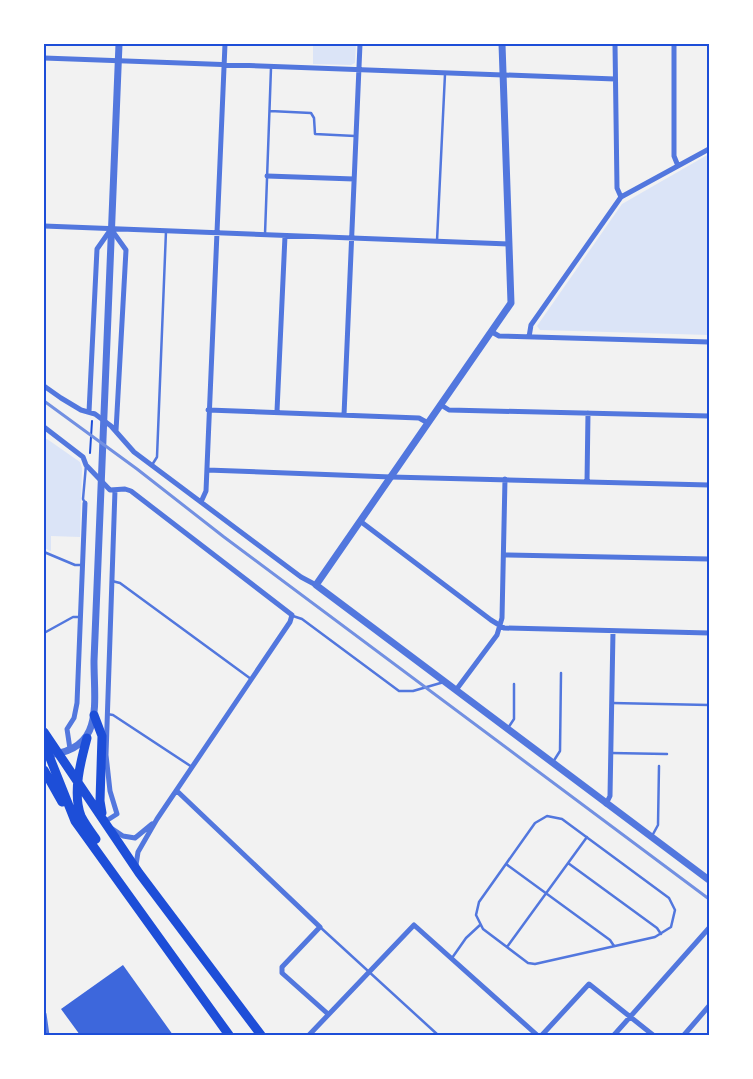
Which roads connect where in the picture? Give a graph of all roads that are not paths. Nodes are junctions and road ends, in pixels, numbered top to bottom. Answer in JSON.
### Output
{"nodes":[{"id":1,"x":119,"y":44,"type":"edge"},
{"id":2,"x":225,"y":44,"type":"edge"},
{"id":3,"x":360,"y":44,"type":"edge"},
{"id":4,"x":502,"y":44,"type":"edge"},
{"id":5,"x":615,"y":44,"type":"edge"},
{"id":6,"x":674,"y":44,"type":"edge"},
{"id":7,"x":44,"y":58,"type":"edge"},
{"id":8,"x":118,"y":62,"type":"junction"},
{"id":9,"x":224,"y":66,"type":"junction"},
{"id":10,"x":272,"y":68,"type":"junction"},
{"id":11,"x":360,"y":71,"type":"junction"},
{"id":12,"x":445,"y":74,"type":"junction"},
{"id":13,"x":503,"y":74,"type":"junction"},
{"id":14,"x":616,"y":79,"type":"junction"},
{"id":15,"x":269,"y":111,"type":"junction"},
{"id":16,"x":355,"y":136,"type":"junction"},
{"id":17,"x":709,"y":148,"type":"edge"},
{"id":18,"x":678,"y":166,"type":"junction"},
{"id":19,"x":267,"y":176,"type":"junction"},
{"id":20,"x":354,"y":179,"type":"junction"},
{"id":21,"x":621,"y":196,"type":"junction"},
{"id":22,"x":44,"y":226,"type":"edge"},
{"id":23,"x":111,"y":229,"type":"junction"},
{"id":24,"x":166,"y":231,"type":"junction"},
{"id":25,"x":217,"y":233,"type":"junction"},
{"id":26,"x":265,"y":235,"type":"junction"},
{"id":27,"x":284,"y":236,"type":"junction"},
{"id":28,"x":351,"y":238,"type":"junction"},
{"id":29,"x":437,"y":241,"type":"junction"},
{"id":30,"x":509,"y":244,"type":"junction"},
{"id":31,"x":492,"y":332,"type":"junction"},
{"id":32,"x":530,"y":337,"type":"junction"},
{"id":33,"x":709,"y":342,"type":"edge"},
{"id":34,"x":44,"y":386,"type":"edge"},
{"id":35,"x":441,"y":405,"type":"junction"},
{"id":36,"x":208,"y":410,"type":"junction"},
{"id":37,"x":277,"y":411,"type":"junction"},
{"id":38,"x":90,"y":413,"type":"junction"},
{"id":39,"x":588,"y":414,"type":"junction"},
{"id":40,"x":344,"y":415,"type":"junction"},
{"id":41,"x":709,"y":416,"type":"edge"},
{"id":42,"x":428,"y":423,"type":"junction"},
{"id":43,"x":44,"y":427,"type":"edge"},
{"id":44,"x":116,"y":431,"type":"junction"},
{"id":45,"x":88,"y":463,"type":"junction"},
{"id":46,"x":152,"y":466,"type":"junction"},
{"id":47,"x":207,"y":470,"type":"junction"},
{"id":48,"x":391,"y":477,"type":"junction"},
{"id":49,"x":505,"y":479,"type":"junction"},
{"id":50,"x":587,"y":482,"type":"junction"},
{"id":51,"x":709,"y":485,"type":"edge"},
{"id":52,"x":115,"y":490,"type":"junction"},
{"id":53,"x":201,"y":502,"type":"junction"},
{"id":54,"x":85,"y":503,"type":"joint"},
{"id":55,"x":360,"y":521,"type":"junction"},
{"id":56,"x":44,"y":552,"type":"edge"},
{"id":57,"x":504,"y":555,"type":"junction"},
{"id":58,"x":709,"y":559,"type":"edge"},
{"id":59,"x":83,"y":564,"type":"junction"},
{"id":60,"x":112,"y":581,"type":"junction"},
{"id":61,"x":316,"y":585,"type":"junction"},
{"id":62,"x":292,"y":616,"type":"junction"},
{"id":63,"x":80,"y":617,"type":"junction"},
{"id":64,"x":500,"y":626,"type":"junction"},
{"id":65,"x":44,"y":628,"type":"edge"},
{"id":66,"x":614,"y":631,"type":"junction"},
{"id":67,"x":45,"y":632,"type":"edge"},
{"id":68,"x":709,"y":633,"type":"edge"},
{"id":69,"x":562,"y":673,"type":"dead end"},
{"id":70,"x":252,"y":679,"type":"junction"},
{"id":71,"x":445,"y":681,"type":"junction"},
{"id":72,"x":514,"y":684,"type":"dead end"},
{"id":73,"x":456,"y":690,"type":"junction"},
{"id":74,"x":612,"y":703,"type":"junction"},
{"id":75,"x":709,"y":705,"type":"edge"},
{"id":76,"x":107,"y":714,"type":"junction"},
{"id":77,"x":94,"y":715,"type":"junction"},
{"id":78,"x":508,"y":730,"type":"junction"},
{"id":79,"x":44,"y":732,"type":"edge"},
{"id":80,"x":87,"y":738,"type":"junction"},
{"id":81,"x":44,"y":743,"type":"edge"},
{"id":82,"x":70,"y":749,"type":"junction"},
{"id":83,"x":611,"y":753,"type":"junction"},
{"id":84,"x":60,"y":754,"type":"junction"},
{"id":85,"x":667,"y":754,"type":"dead end"},
{"id":86,"x":46,"y":755,"type":"edge"},
{"id":87,"x":552,"y":763,"type":"junction"},
{"id":88,"x":659,"y":766,"type":"dead end"},
{"id":89,"x":192,"y":767,"type":"junction"},
{"id":90,"x":44,"y":770,"type":"edge"},
{"id":91,"x":79,"y":783,"type":"junction"},
{"id":92,"x":177,"y":791,"type":"junction"},
{"id":93,"x":606,"y":804,"type":"junction"},
{"id":94,"x":157,"y":818,"type":"junction"},
{"id":95,"x":75,"y":821,"type":"junction"},
{"id":96,"x":107,"y":822,"type":"junction"},
{"id":97,"x":587,"y":837,"type":"junction"},
{"id":98,"x":651,"y":837,"type":"junction"},
{"id":99,"x":568,"y":862,"type":"junction"},
{"id":100,"x":506,"y":864,"type":"junction"},
{"id":101,"x":139,"y":873,"type":"junction"},
{"id":102,"x":709,"y":878,"type":"edge"},
{"id":103,"x":122,"y":882,"type":"junction"},
{"id":104,"x":546,"y":894,"type":"junction"},
{"id":105,"x":480,"y":926,"type":"junction"},
{"id":106,"x":320,"y":927,"type":"junction"},
{"id":107,"x":709,"y":928,"type":"edge"},
{"id":108,"x":661,"y":934,"type":"junction"},
{"id":109,"x":614,"y":947,"type":"junction"},
{"id":110,"x":507,"y":948,"type":"junction"},
{"id":111,"x":451,"y":959,"type":"junction"},
{"id":112,"x":369,"y":972,"type":"junction"},
{"id":113,"x":709,"y":1006,"type":"edge"},
{"id":114,"x":44,"y":1014,"type":"edge"},
{"id":115,"x":328,"y":1014,"type":"junction"},
{"id":116,"x":631,"y":1016,"type":"junction"},
{"id":117,"x":46,"y":1035,"type":"edge"},
{"id":118,"x":229,"y":1035,"type":"edge"},
{"id":119,"x":261,"y":1035,"type":"edge"},
{"id":120,"x":309,"y":1035,"type":"edge"},
{"id":121,"x":438,"y":1035,"type":"edge"},
{"id":122,"x":536,"y":1035,"type":"edge"},
{"id":123,"x":542,"y":1035,"type":"edge"},
{"id":124,"x":614,"y":1035,"type":"edge"},
{"id":125,"x":653,"y":1035,"type":"edge"},
{"id":126,"x":684,"y":1035,"type":"edge"}],
"edges":[{"from":1,"to":8,"type":"street"},
{"from":2,"to":9,"type":"street"},
{"from":3,"to":11,"type":"street"},
{"from":4,"to":13,"type":"street"},
{"from":5,"to":14,"type":"street"},
{"from":6,"to":18,"type":"street"},
{"from":7,"to":8,"type":"street"},
{"from":8,"to":9,"type":"street"},
{"from":8,"to":23,"type":"street"},
{"from":9,"to":10,"type":"street"},
{"from":9,"to":25,"type":"street"},
{"from":10,"to":11,"type":"street"},
{"from":10,"to":15,"type":"lane"},
{"from":11,"to":12,"type":"street"},
{"from":11,"to":16,"type":"street"},
{"from":12,"to":13,"type":"street"},
{"from":12,"to":29,"type":"lane"},
{"from":13,"to":14,"type":"street"},
{"from":13,"to":30,"type":"street"},
{"from":14,"to":21,"type":"street"},
{"from":15,"to":16,"type":"lane"},
{"from":15,"to":19,"type":"lane"},
{"from":16,"to":20,"type":"street"},
{"from":17,"to":18,"type":"street"},
{"from":18,"to":21,"type":"street"},
{"from":19,"to":20,"type":"street"},
{"from":19,"to":26,"type":"lane"},
{"from":20,"to":28,"type":"street"},
{"from":21,"to":32,"type":"street"},
{"from":22,"to":23,"type":"street"},
{"from":23,"to":24,"type":"street"},
{"from":23,"to":38,"type":"street"},
{"from":23,"to":44,"type":"street"},
{"from":23,"to":77,"type":"street"},
{"from":24,"to":25,"type":"street"},
{"from":24,"to":46,"type":"lane"},
{"from":25,"to":26,"type":"street"},
{"from":25,"to":36,"type":"street"},
{"from":26,"to":27,"type":"street"},
{"from":27,"to":28,"type":"street"},
{"from":27,"to":37,"type":"street"},
{"from":28,"to":29,"type":"street"},
{"from":28,"to":40,"type":"street"},
{"from":29,"to":30,"type":"street"},
{"from":30,"to":31,"type":"street"},
{"from":31,"to":32,"type":"street"},
{"from":31,"to":35,"type":"street"},
{"from":32,"to":33,"type":"street"},
{"from":34,"to":38,"type":"street"},
{"from":35,"to":39,"type":"street"},
{"from":35,"to":42,"type":"street"},
{"from":36,"to":37,"type":"street"},
{"from":36,"to":47,"type":"street"},
{"from":37,"to":40,"type":"street"},
{"from":38,"to":44,"type":"street"},
{"from":39,"to":41,"type":"street"},
{"from":39,"to":50,"type":"street"},
{"from":40,"to":42,"type":"street"},
{"from":42,"to":48,"type":"street"},
{"from":43,"to":45,"type":"street"},
{"from":44,"to":46,"type":"street"},
{"from":45,"to":52,"type":"street"},
{"from":45,"to":54,"type":"lane"},
{"from":46,"to":53,"type":"street"},
{"from":47,"to":48,"type":"street"},
{"from":47,"to":53,"type":"street"},
{"from":48,"to":49,"type":"street"},
{"from":48,"to":55,"type":"street"},
{"from":49,"to":50,"type":"street"},
{"from":49,"to":57,"type":"street"},
{"from":50,"to":51,"type":"street"},
{"from":52,"to":60,"type":"street"},
{"from":52,"to":62,"type":"street"},
{"from":53,"to":61,"type":"street"},
{"from":54,"to":59,"type":"street"},
{"from":55,"to":61,"type":"street"},
{"from":55,"to":64,"type":"street"},
{"from":56,"to":59,"type":"lane"},
{"from":57,"to":58,"type":"street"},
{"from":57,"to":64,"type":"street"},
{"from":59,"to":63,"type":"street"},
{"from":60,"to":70,"type":"lane"},
{"from":60,"to":76,"type":"street"},
{"from":61,"to":71,"type":"street"},
{"from":62,"to":70,"type":"street"},
{"from":62,"to":71,"type":"lane"},
{"from":63,"to":67,"type":"lane"},
{"from":63,"to":82,"type":"street"},
{"from":64,"to":66,"type":"street"},
{"from":64,"to":73,"type":"street"},
{"from":65,"to":67,"type":"lane"},
{"from":66,"to":68,"type":"street"},
{"from":66,"to":74,"type":"street"},
{"from":69,"to":87,"type":"lane"},
{"from":70,"to":89,"type":"street"},
{"from":71,"to":73,"type":"street"},
{"from":72,"to":78,"type":"lane"},
{"from":73,"to":78,"type":"street"},
{"from":74,"to":75,"type":"lane"},
{"from":74,"to":83,"type":"street"},
{"from":76,"to":89,"type":"lane"},
{"from":76,"to":96,"type":"street"},
{"from":77,"to":80,"type":"street"},
{"from":77,"to":96,"type":"main road"},
{"from":78,"to":87,"type":"street"},
{"from":79,"to":84,"type":"main road"},
{"from":80,"to":82,"type":"street"},
{"from":80,"to":91,"type":"main road"},
{"from":81,"to":86,"type":"main road"},
{"from":82,"to":84,"type":"street"},
{"from":83,"to":85,"type":"lane"},
{"from":83,"to":93,"type":"street"},
{"from":84,"to":86,"type":"street"},
{"from":84,"to":91,"type":"main road"},
{"from":86,"to":95,"type":"main road"},
{"from":87,"to":93,"type":"street"},
{"from":88,"to":98,"type":"lane"},
{"from":89,"to":92,"type":"street"},
{"from":90,"to":95,"type":"main road"},
{"from":91,"to":96,"type":"main road"},
{"from":91,"to":103,"type":"main road"},
{"from":92,"to":94,"type":"street"},
{"from":92,"to":106,"type":"street"},
{"from":93,"to":98,"type":"street"},
{"from":94,"to":96,"type":"street"},
{"from":94,"to":101,"type":"street"},
{"from":95,"to":103,"type":"main road"},
{"from":96,"to":101,"type":"main road"},
{"from":97,"to":99,"type":"lane"},
{"from":97,"to":100,"type":"lane"},
{"from":97,"to":108,"type":"lane"},
{"from":98,"to":102,"type":"street"},
{"from":99,"to":104,"type":"lane"},
{"from":99,"to":108,"type":"lane"},
{"from":100,"to":104,"type":"lane"},
{"from":100,"to":105,"type":"lane"},
{"from":101,"to":119,"type":"main road"},
{"from":103,"to":118,"type":"main road"},
{"from":104,"to":109,"type":"lane"},
{"from":104,"to":110,"type":"lane"},
{"from":105,"to":110,"type":"lane"},
{"from":105,"to":111,"type":"lane"},
{"from":106,"to":112,"type":"lane"},
{"from":106,"to":115,"type":"street"},
{"from":107,"to":116,"type":"street"},
{"from":108,"to":109,"type":"lane"},
{"from":109,"to":110,"type":"lane"},
{"from":111,"to":112,"type":"street"},
{"from":111,"to":122,"type":"street"},
{"from":112,"to":115,"type":"street"},
{"from":112,"to":121,"type":"lane"},
{"from":113,"to":126,"type":"street"},
{"from":114,"to":117,"type":"street"},
{"from":115,"to":120,"type":"street"},
{"from":116,"to":123,"type":"street"},
{"from":116,"to":124,"type":"street"},
{"from":116,"to":125,"type":"street"}]}
